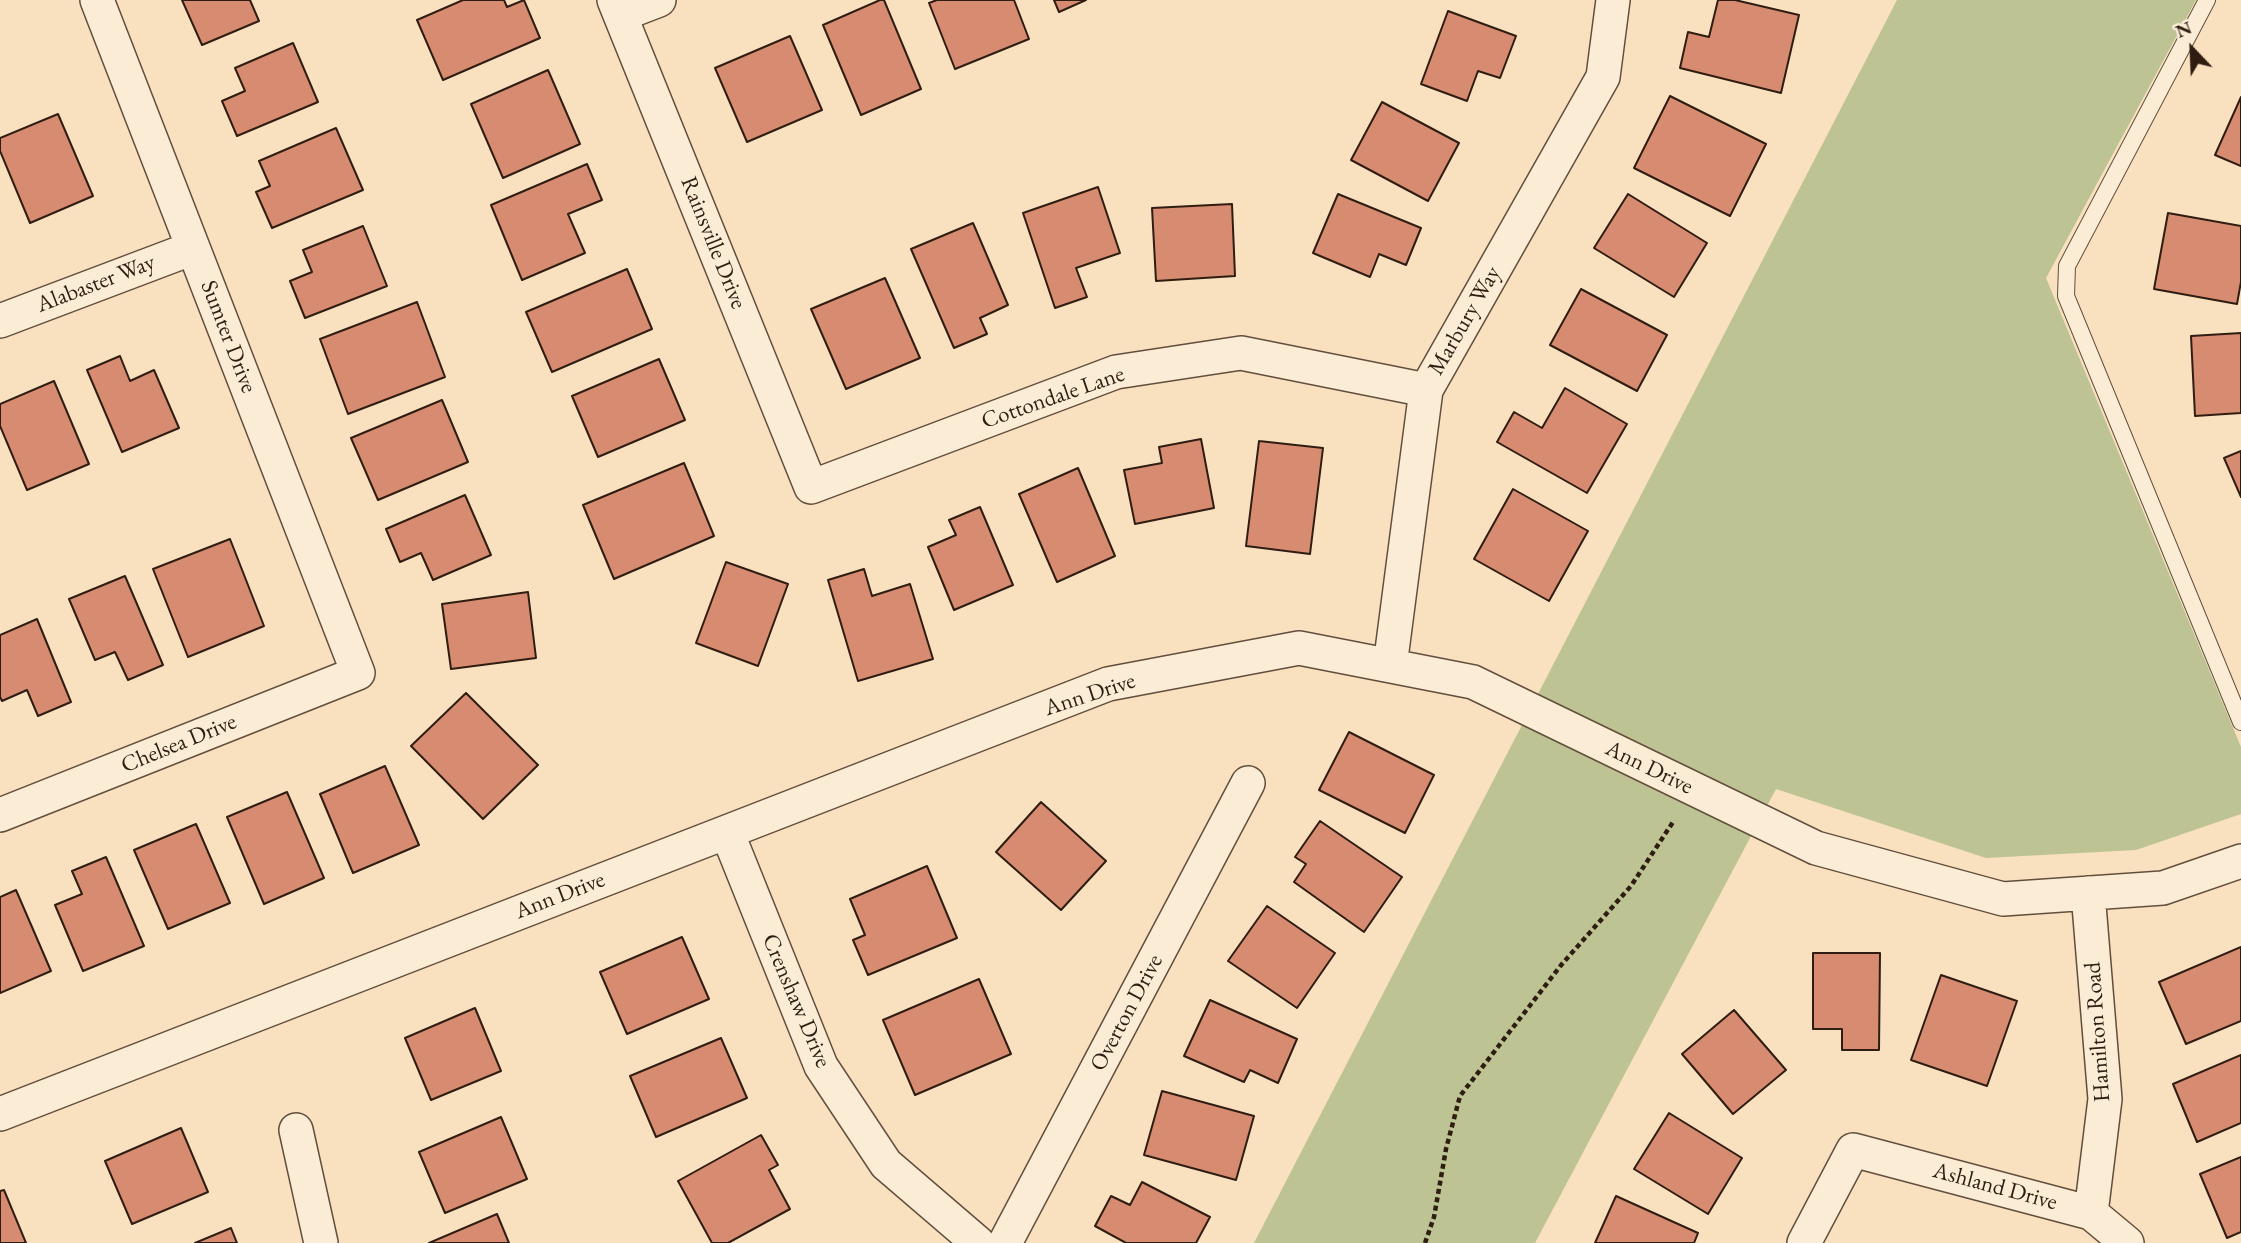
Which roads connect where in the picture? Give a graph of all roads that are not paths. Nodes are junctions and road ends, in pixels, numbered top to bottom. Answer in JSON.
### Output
{"nodes":[{"id":1,"x":97,"y":0,"type":"edge"},
{"id":2,"x":659,"y":0,"type":"edge"},
{"id":3,"x":1613,"y":0,"type":"edge"},
{"id":4,"x":2207,"y":0,"type":"edge"},
{"id":5,"x":617,"y":8,"type":"edge"},
{"id":6,"x":193,"y":247,"type":"junction"},
{"id":7,"x":0,"y":321,"type":"edge"},
{"id":8,"x":1426,"y":390,"type":"junction"},
{"id":9,"x":811,"y":486,"type":"joint"},
{"id":10,"x":1390,"y":666,"type":"junction"},
{"id":11,"x":358,"y":673,"type":"joint"},
{"id":12,"x":2241,"y":722,"type":"edge"},
{"id":13,"x":1248,"y":783,"type":"dead end"},
{"id":14,"x":0,"y":815,"type":"edge"},
{"id":15,"x":727,"y":832,"type":"junction"},
{"id":16,"x":2241,"y":861,"type":"edge"},
{"id":17,"x":2088,"y":893,"type":"junction"},
{"id":18,"x":0,"y":1114,"type":"edge"},
{"id":19,"x":296,"y":1130,"type":"dead end"},
{"id":20,"x":2091,"y":1213,"type":"junction"},
{"id":21,"x":321,"y":1243,"type":"edge"},
{"id":22,"x":978,"y":1243,"type":"edge"},
{"id":23,"x":1005,"y":1243,"type":"edge"},
{"id":24,"x":1804,"y":1243,"type":"edge"},
{"id":25,"x":2127,"y":1243,"type":"edge"}],
"edges":[{"from":1,"to":6,"type":"street","name":"Sumter Drive"},
{"from":2,"to":5,"type":"street"},
{"from":3,"to":8,"type":"street","name":"Marbury Way"},
{"from":4,"to":12,"type":"lane"},
{"from":5,"to":9,"type":"street","name":"Rainsville Drive"},
{"from":6,"to":7,"type":"street","name":"Alabaster Way"},
{"from":6,"to":11,"type":"street","name":"Sumter Drive"},
{"from":8,"to":9,"type":"street","name":"Cottondale Lane"},
{"from":8,"to":10,"type":"street","name":"Marbury Way"},
{"from":10,"to":15,"type":"street","name":"Ann Drive"},
{"from":10,"to":17,"type":"street","name":"Ann Drive"},
{"from":11,"to":14,"type":"street","name":"Chelsea Drive"},
{"from":13,"to":23,"type":"street","name":"Overton Drive"},
{"from":15,"to":18,"type":"street","name":"Ann Drive"},
{"from":15,"to":22,"type":"street","name":"Crenshaw Drive"},
{"from":16,"to":17,"type":"street","name":"Ann Drive"},
{"from":17,"to":20,"type":"street","name":"Hamilton Road"},
{"from":19,"to":21,"type":"street"},
{"from":20,"to":24,"type":"street","name":"Ashland Drive"},
{"from":20,"to":25,"type":"street","name":"Ashland Drive"}]}
